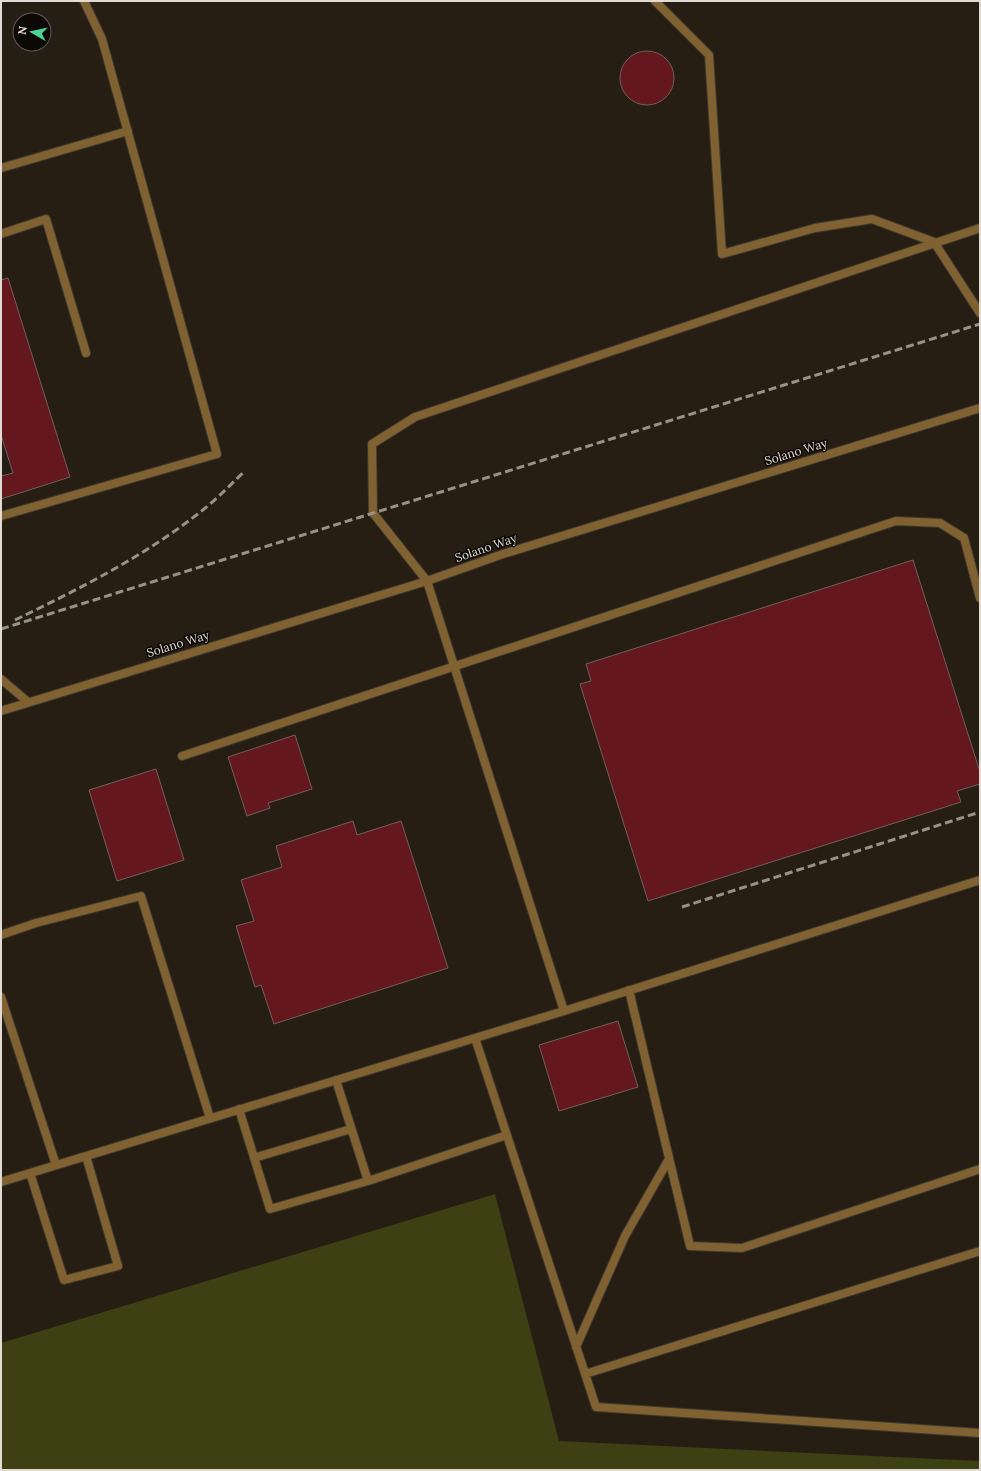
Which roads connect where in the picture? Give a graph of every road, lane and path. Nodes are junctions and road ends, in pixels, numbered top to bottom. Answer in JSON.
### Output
{"nodes":[{"id":1,"x":84,"y":1,"type":"edge"},
{"id":2,"x":655,"y":1,"type":"edge"},
{"id":3,"x":128,"y":131,"type":"junction"},
{"id":4,"x":1,"y":168,"type":"edge"},
{"id":5,"x":980,"y":228,"type":"edge"},
{"id":6,"x":1,"y":234,"type":"edge"},
{"id":7,"x":934,"y":242,"type":"junction"},
{"id":8,"x":980,"y":313,"type":"edge"},
{"id":9,"x":86,"y":353,"type":"dead end"},
{"id":10,"x":980,"y":408,"type":"edge"},
{"id":11,"x":1,"y":516,"type":"edge"},
{"id":12,"x":427,"y":581,"type":"junction"},
{"id":13,"x":980,"y":598,"type":"edge"},
{"id":14,"x":454,"y":667,"type":"junction"},
{"id":15,"x":1,"y":679,"type":"edge"},
{"id":16,"x":28,"y":702,"type":"junction"},
{"id":17,"x":1,"y":711,"type":"edge"},
{"id":18,"x":182,"y":756,"type":"dead end"},
{"id":19,"x":980,"y":880,"type":"edge"},
{"id":20,"x":1,"y":935,"type":"edge"},
{"id":21,"x":629,"y":990,"type":"junction"},
{"id":22,"x":1,"y":997,"type":"edge"},
{"id":23,"x":564,"y":1011,"type":"junction"},
{"id":24,"x":475,"y":1038,"type":"junction"},
{"id":25,"x":336,"y":1080,"type":"junction"},
{"id":26,"x":239,"y":1109,"type":"junction"},
{"id":27,"x":210,"y":1118,"type":"junction"},
{"id":28,"x":352,"y":1129,"type":"junction"},
{"id":29,"x":507,"y":1135,"type":"junction"},
{"id":30,"x":86,"y":1156,"type":"junction"},
{"id":31,"x":254,"y":1158,"type":"junction"},
{"id":32,"x":669,"y":1159,"type":"junction"},
{"id":33,"x":56,"y":1165,"type":"junction"},
{"id":34,"x":980,"y":1169,"type":"edge"},
{"id":35,"x":30,"y":1173,"type":"junction"},
{"id":36,"x":368,"y":1181,"type":"junction"},
{"id":37,"x":1,"y":1182,"type":"edge"},
{"id":38,"x":980,"y":1251,"type":"edge"},
{"id":39,"x":576,"y":1347,"type":"junction"},
{"id":40,"x":585,"y":1374,"type":"junction"},
{"id":41,"x":980,"y":1432,"type":"edge"}],
"edges":[{"from":1,"to":3,"type":"street"},
{"from":2,"to":7,"type":"street"},
{"from":3,"to":4,"type":"street"},
{"from":3,"to":11,"type":"street"},
{"from":5,"to":7,"type":"street"},
{"from":6,"to":9,"type":"street"},
{"from":7,"to":8,"type":"street"},
{"from":7,"to":12,"type":"street"},
{"from":10,"to":12,"type":"street","name":"Solano Way"},
{"from":12,"to":14,"type":"street"},
{"from":12,"to":16,"type":"street","name":"Solano Way"},
{"from":13,"to":14,"type":"street"},
{"from":14,"to":18,"type":"street"},
{"from":14,"to":23,"type":"street"},
{"from":15,"to":16,"type":"street"},
{"from":16,"to":17,"type":"street","name":"Solano Way"},
{"from":19,"to":21,"type":"street"},
{"from":20,"to":27,"type":"street"},
{"from":21,"to":23,"type":"street"},
{"from":21,"to":32,"type":"street"},
{"from":22,"to":33,"type":"street"},
{"from":23,"to":24,"type":"street"},
{"from":24,"to":25,"type":"street"},
{"from":24,"to":29,"type":"street"},
{"from":25,"to":26,"type":"street"},
{"from":25,"to":28,"type":"street"},
{"from":26,"to":27,"type":"street"},
{"from":26,"to":31,"type":"street"},
{"from":27,"to":30,"type":"street"},
{"from":28,"to":31,"type":"street"},
{"from":28,"to":36,"type":"street"},
{"from":29,"to":36,"type":"street"},
{"from":29,"to":39,"type":"street"},
{"from":30,"to":33,"type":"street"},
{"from":30,"to":35,"type":"street"},
{"from":31,"to":36,"type":"street"},
{"from":32,"to":34,"type":"street"},
{"from":32,"to":39,"type":"street"},
{"from":33,"to":35,"type":"street"},
{"from":35,"to":37,"type":"street"},
{"from":38,"to":40,"type":"street"},
{"from":39,"to":40,"type":"street"},
{"from":40,"to":41,"type":"street"}]}
